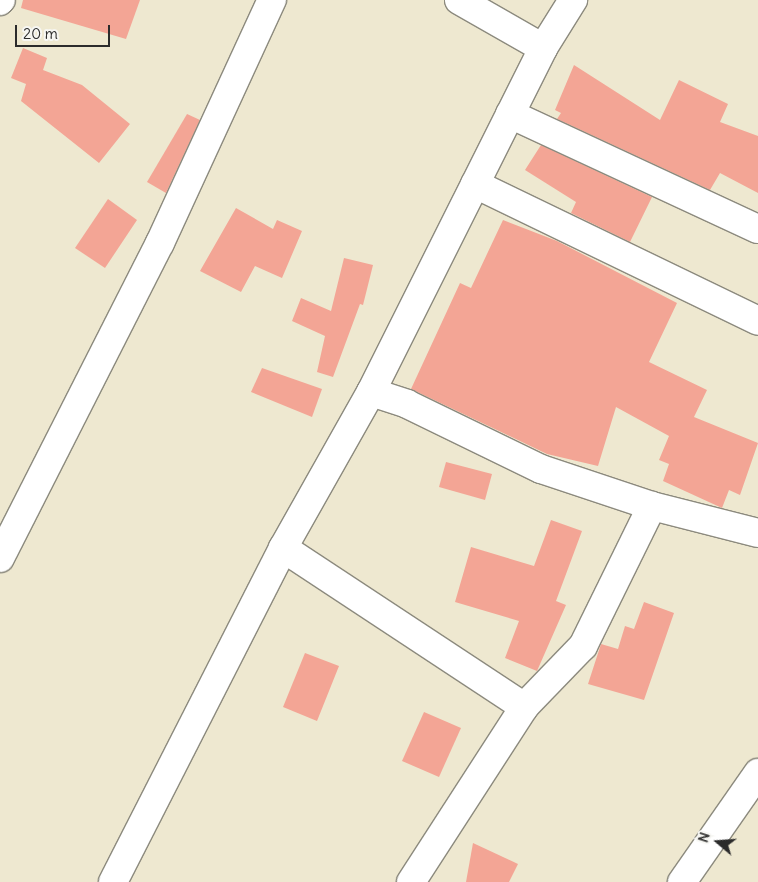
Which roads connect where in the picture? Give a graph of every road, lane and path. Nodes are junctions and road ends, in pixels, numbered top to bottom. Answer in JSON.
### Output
{"nodes":[{"id":1,"x":272,"y":0,"type":"edge"},
{"id":2,"x":459,"y":0,"type":"edge"},
{"id":3,"x":573,"y":0,"type":"edge"},
{"id":4,"x":543,"y":48,"type":"junction"},
{"id":5,"x":510,"y":114,"type":"junction"},
{"id":6,"x":475,"y":184,"type":"junction"},
{"id":7,"x":758,"y":229,"type":"edge"},
{"id":8,"x":758,"y":321,"type":"edge"},
{"id":9,"x":371,"y":392,"type":"junction"},
{"id":10,"x":652,"y":506,"type":"junction"},
{"id":11,"x":758,"y":533,"type":"edge"},
{"id":12,"x":283,"y":548,"type":"junction"},
{"id":13,"x":0,"y":558,"type":"edge"},
{"id":14,"x":524,"y":707,"type":"junction"},
{"id":15,"x":758,"y":773,"type":"edge"},
{"id":16,"x":113,"y":882,"type":"edge"},
{"id":17,"x":412,"y":882,"type":"edge"},
{"id":18,"x":682,"y":882,"type":"edge"}],
"edges":[{"from":1,"to":13,"type":"street"},
{"from":2,"to":4,"type":"street"},
{"from":3,"to":4,"type":"street"},
{"from":4,"to":5,"type":"street"},
{"from":5,"to":6,"type":"street"},
{"from":5,"to":7,"type":"street"},
{"from":6,"to":8,"type":"street"},
{"from":6,"to":9,"type":"street"},
{"from":9,"to":10,"type":"street"},
{"from":9,"to":12,"type":"street"},
{"from":10,"to":11,"type":"street"},
{"from":10,"to":14,"type":"street"},
{"from":12,"to":14,"type":"street"},
{"from":12,"to":16,"type":"street"},
{"from":14,"to":17,"type":"street"},
{"from":15,"to":18,"type":"street"}]}
